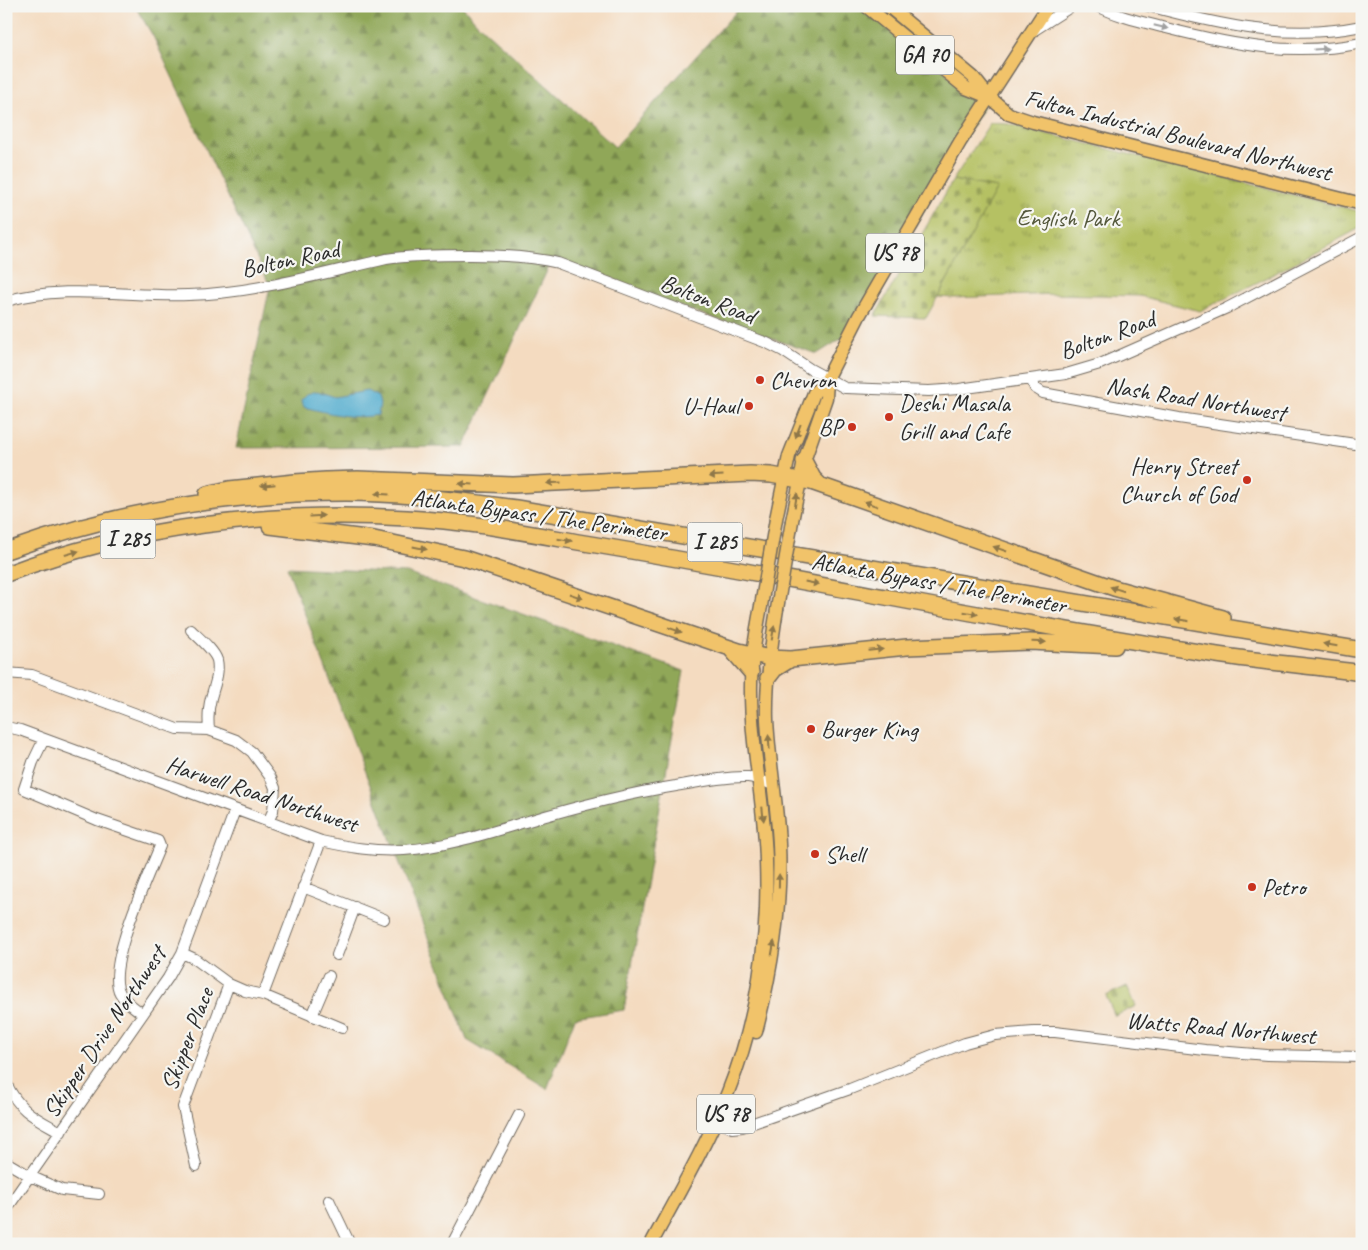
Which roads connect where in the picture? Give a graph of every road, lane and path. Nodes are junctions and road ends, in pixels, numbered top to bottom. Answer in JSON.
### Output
{"nodes":[{"id":1,"x":866,"y":6,"type":"edge"},
{"id":2,"x":888,"y":6,"type":"edge"},
{"id":3,"x":1048,"y":6,"type":"edge"},
{"id":4,"x":1072,"y":6,"type":"edge"},
{"id":5,"x":1148,"y":6,"type":"edge"},
{"id":6,"x":1097,"y":7,"type":"edge"},
{"id":7,"x":1362,"y":26,"type":"edge"},
{"id":8,"x":1032,"y":32,"type":"junction"},
{"id":9,"x":1362,"y":44,"type":"edge"},
{"id":10,"x":989,"y":97,"type":"junction"},
{"id":11,"x":1362,"y":204,"type":"edge"},
{"id":12,"x":1362,"y":237,"type":"edge"},
{"id":13,"x":6,"y":301,"type":"edge"},
{"id":14,"x":827,"y":379,"type":"junction"},
{"id":15,"x":1031,"y":379,"type":"junction"},
{"id":16,"x":1362,"y":445,"type":"edge"},
{"id":17,"x":804,"y":461,"type":"junction"},
{"id":18,"x":784,"y":477,"type":"junction"},
{"id":19,"x":800,"y":479,"type":"junction"},
{"id":20,"x":820,"y":485,"type":"junction"},
{"id":21,"x":128,"y":516,"type":"junction"},
{"id":22,"x":234,"y":522,"type":"junction"},
{"id":23,"x":6,"y":551,"type":"edge"},
{"id":24,"x":6,"y":574,"type":"edge"},
{"id":25,"x":190,"y":630,"type":"dead end"},
{"id":26,"x":1299,"y":640,"type":"junction"},
{"id":27,"x":730,"y":648,"type":"junction"},
{"id":28,"x":1362,"y":650,"type":"edge"},
{"id":29,"x":1211,"y":654,"type":"junction"},
{"id":30,"x":753,"y":655,"type":"junction"},
{"id":31,"x":770,"y":658,"type":"junction"},
{"id":32,"x":791,"y":659,"type":"junction"},
{"id":33,"x":751,"y":672,"type":"junction"},
{"id":34,"x":6,"y":673,"type":"edge"},
{"id":35,"x":1362,"y":673,"type":"edge"},
{"id":36,"x":768,"y":678,"type":"junction"},
{"id":37,"x":6,"y":727,"type":"edge"},
{"id":38,"x":208,"y":730,"type":"junction"},
{"id":39,"x":44,"y":739,"type":"junction"},
{"id":40,"x":759,"y":779,"type":"junction"},
{"id":41,"x":773,"y":785,"type":"junction"},
{"id":42,"x":236,"y":810,"type":"junction"},
{"id":43,"x":268,"y":822,"type":"junction"},
{"id":44,"x":321,"y":841,"type":"junction"},
{"id":45,"x":303,"y":887,"type":"junction"},
{"id":46,"x":355,"y":907,"type":"junction"},
{"id":47,"x":384,"y":919,"type":"dead end"},
{"id":48,"x":182,"y":953,"type":"junction"},
{"id":49,"x":337,"y":955,"type":"dead end"},
{"id":50,"x":329,"y":976,"type":"dead end"},
{"id":51,"x":229,"y":984,"type":"junction"},
{"id":52,"x":262,"y":995,"type":"junction"},
{"id":53,"x":143,"y":1014,"type":"junction"},
{"id":54,"x":312,"y":1016,"type":"junction"},
{"id":55,"x":342,"y":1028,"type":"dead end"},
{"id":56,"x":1362,"y":1057,"type":"edge"},
{"id":57,"x":6,"y":1082,"type":"edge"},
{"id":58,"x":518,"y":1114,"type":"dead end"},
{"id":59,"x":719,"y":1121,"type":"junction"},
{"id":60,"x":61,"y":1132,"type":"junction"},
{"id":61,"x":6,"y":1162,"type":"edge"},
{"id":62,"x":196,"y":1166,"type":"dead end"},
{"id":63,"x":30,"y":1176,"type":"junction"},
{"id":64,"x":99,"y":1194,"type":"dead end"},
{"id":65,"x":330,"y":1200,"type":"dead end"},
{"id":66,"x":6,"y":1210,"type":"edge"},
{"id":67,"x":350,"y":1244,"type":"edge"},
{"id":68,"x":452,"y":1244,"type":"edge"},
{"id":69,"x":651,"y":1244,"type":"edge"}],
"edges":[{"from":1,"to":10,"type":"main road","name":"Fulton Industrial Boulevard Northwest","number":"GA 70"},
{"from":2,"to":10,"type":"main road","name":"Fulton Industrial Boulevard Northwest","number":"GA 70"},
{"from":3,"to":8,"type":"main road","number":"US 78"},
{"from":4,"to":8,"type":"street"},
{"from":5,"to":7,"type":"street"},
{"from":6,"to":9,"type":"street","one_way":true},
{"from":8,"to":10,"type":"main road","number":"US 78"},
{"from":10,"to":11,"type":"main road","name":"Fulton Industrial Boulevard Northwest"},
{"from":10,"to":14,"type":"main road","number":"US 78"},
{"from":12,"to":15,"type":"street","name":"Bolton Road"},
{"from":13,"to":14,"type":"street","name":"Bolton Road"},
{"from":14,"to":15,"type":"street","name":"Bolton Road"},
{"from":14,"to":17,"type":"main road","number":"US 78"},
{"from":14,"to":18,"type":"main road","number":"US 78","one_way":true},
{"from":15,"to":16,"type":"street","name":"Nash Road Northwest"},
{"from":17,"to":19,"type":"main road","number":"US 78"},
{"from":17,"to":20,"type":"highway"},
{"from":18,"to":19,"type":"highway"},
{"from":18,"to":21,"type":"highway","one_way":true},
{"from":18,"to":30,"type":"main road","number":"US 78","bridge":true},
{"from":19,"to":20,"type":"highway"},
{"from":31,"to":19,"type":"main road","number":"US 78","one_way":true,"bridge":true},
{"from":26,"to":20,"type":"highway","one_way":true},
{"from":21,"to":23,"type":"highway","name":"Atlanta Bypass / The Perimeter","number":"I 285"},
{"from":26,"to":21,"type":"highway","name":"Atlanta Bypass / The Perimeter","number":"I 285","one_way":true},
{"from":24,"to":22,"type":"highway","name":"Atlanta Bypass / The Perimeter","number":"I 285","one_way":true},
{"from":22,"to":27,"type":"highway","one_way":true},
{"from":22,"to":29,"type":"highway","name":"Atlanta Bypass / The Perimeter","number":"I 285","one_way":true},
{"from":25,"to":38,"type":"street"},
{"from":28,"to":26,"type":"highway","name":"Atlanta Bypass / The Perimeter","number":"I 285","one_way":true},
{"from":27,"to":30,"type":"highway"},
{"from":27,"to":33,"type":"highway"},
{"from":32,"to":29,"type":"highway","one_way":true},
{"from":29,"to":35,"type":"highway","name":"Atlanta Bypass / The Perimeter","number":"I 285"},
{"from":30,"to":31,"type":"highway"},
{"from":30,"to":33,"type":"main road","number":"US 78"},
{"from":31,"to":32,"type":"highway"},
{"from":31,"to":36,"type":"main road","number":"US 78"},
{"from":32,"to":36,"type":"highway"},
{"from":33,"to":40,"type":"main road","number":"US 78"},
{"from":34,"to":38,"type":"street"},
{"from":41,"to":36,"type":"main road","number":"US 78","one_way":true},
{"from":37,"to":39,"type":"street","name":"Harwell Road Northwest"},
{"from":38,"to":43,"type":"street"},
{"from":39,"to":42,"type":"street","name":"Harwell Road Northwest"},
{"from":39,"to":53,"type":"street"},
{"from":40,"to":41,"type":"street","name":"Harwell Road Northwest"},
{"from":40,"to":44,"type":"street","name":"Harwell Road Northwest"},
{"from":40,"to":59,"type":"main road","number":"US 78","one_way":true},
{"from":59,"to":41,"type":"main road","number":"US 78","one_way":true},
{"from":42,"to":43,"type":"street","name":"Harwell Road Northwest"},
{"from":42,"to":48,"type":"street","name":"Skipper Drive Northwest"},
{"from":43,"to":44,"type":"street","name":"Harwell Road Northwest"},
{"from":44,"to":45,"type":"street"},
{"from":45,"to":46,"type":"street"},
{"from":45,"to":52,"type":"street"},
{"from":46,"to":47,"type":"street"},
{"from":46,"to":49,"type":"street"},
{"from":48,"to":51,"type":"street"},
{"from":48,"to":53,"type":"street","name":"Skipper Drive Northwest"},
{"from":50,"to":54,"type":"street"},
{"from":51,"to":52,"type":"street"},
{"from":51,"to":62,"type":"street","name":"Skipper Place"},
{"from":52,"to":54,"type":"street"},
{"from":53,"to":60,"type":"street","name":"Skipper Drive Northwest"},
{"from":54,"to":55,"type":"street"},
{"from":56,"to":59,"type":"street","name":"Watts Road Northwest"},
{"from":57,"to":60,"type":"street"},
{"from":58,"to":68,"type":"street"},
{"from":59,"to":69,"type":"main road","number":"US 78"},
{"from":60,"to":63,"type":"street","name":"Skipper Drive Northwest"},
{"from":61,"to":63,"type":"street"},
{"from":63,"to":64,"type":"street"},
{"from":63,"to":66,"type":"street","name":"Skipper Drive Northwest"},
{"from":65,"to":67,"type":"street"}]}
